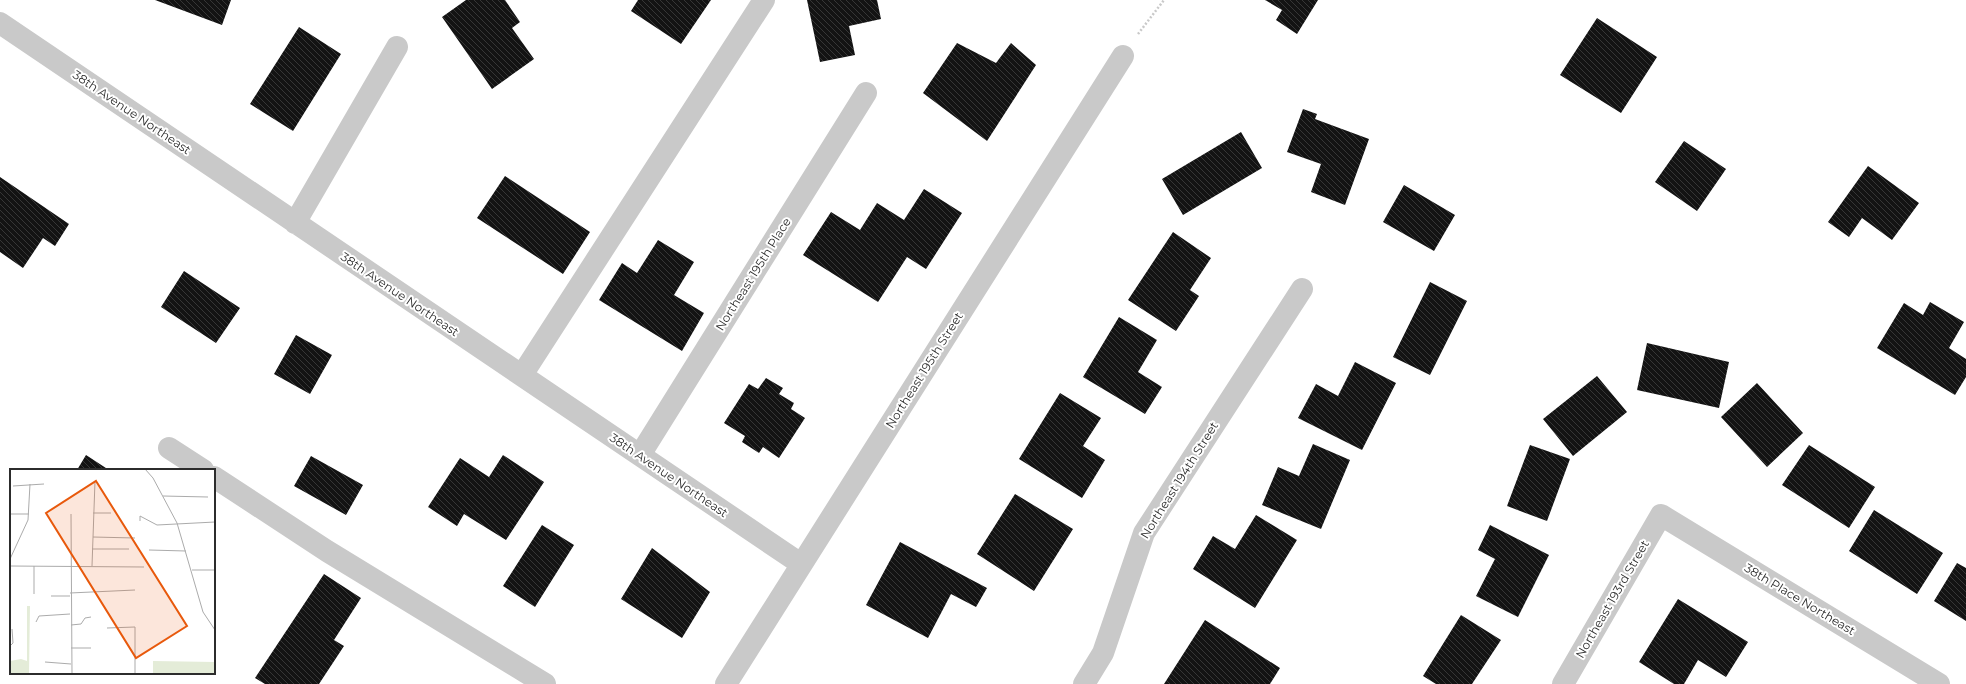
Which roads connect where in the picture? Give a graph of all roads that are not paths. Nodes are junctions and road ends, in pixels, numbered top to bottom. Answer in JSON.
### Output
{"nodes":[{"id":1,"x":764,"y":0,"type":"edge"},
{"id":2,"x":0,"y":23,"type":"edge"},
{"id":3,"x":397,"y":47,"type":"dead end"},
{"id":4,"x":1124,"y":56,"type":"road end"},
{"id":5,"x":866,"y":92,"type":"dead end"},
{"id":6,"x":295,"y":223,"type":"junction"},
{"id":7,"x":1302,"y":289,"type":"dead end"},
{"id":8,"x":522,"y":375,"type":"junction"},
{"id":9,"x":169,"y":448,"type":"dead end"},
{"id":10,"x":640,"y":455,"type":"junction"},
{"id":11,"x":201,"y":469,"type":"edge"},
{"id":12,"x":215,"y":478,"type":"edge"},
{"id":13,"x":1661,"y":515,"type":"joint"},
{"id":14,"x":801,"y":564,"type":"junction"},
{"id":15,"x":545,"y":684,"type":"edge"},
{"id":16,"x":726,"y":684,"type":"edge"},
{"id":17,"x":1084,"y":684,"type":"edge"},
{"id":18,"x":1563,"y":684,"type":"edge"},
{"id":19,"x":1940,"y":684,"type":"edge"}],
"edges":[{"from":1,"to":8,"type":"street"},
{"from":2,"to":6,"type":"street","name":"38th Avenue Northeast"},
{"from":3,"to":6,"type":"street"},
{"from":4,"to":14,"type":"street","name":"Northeast 195th Street"},
{"from":5,"to":10,"type":"street","name":"Northeast 195th Place"},
{"from":6,"to":8,"type":"street","name":"38th Avenue Northeast"},
{"from":7,"to":17,"type":"street","name":"Northeast 194th Street"},
{"from":8,"to":10,"type":"street","name":"38th Avenue Northeast"},
{"from":9,"to":11,"type":"street"},
{"from":10,"to":14,"type":"street","name":"38th Avenue Northeast"},
{"from":12,"to":15,"type":"street"},
{"from":13,"to":18,"type":"street","name":"Northeast 193rd Street"},
{"from":13,"to":19,"type":"street","name":"38th Place Northeast"},
{"from":14,"to":16,"type":"street","name":"Northeast 195th Street"}]}
